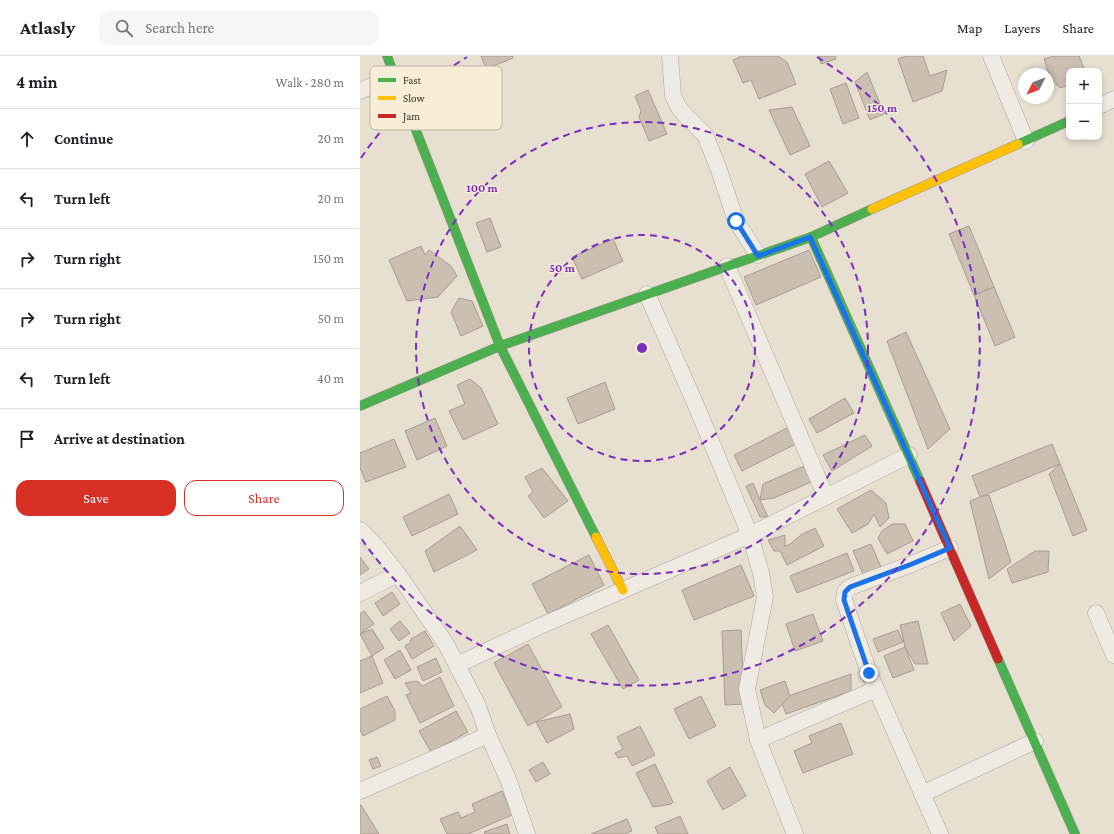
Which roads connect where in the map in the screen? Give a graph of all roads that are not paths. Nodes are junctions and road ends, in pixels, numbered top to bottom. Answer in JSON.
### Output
{"nodes":[{"id":1,"x":387,"y":56,"type":"edge"},
{"id":2,"x":670,"y":56,"type":"edge"},
{"id":3,"x":991,"y":56,"type":"edge"},
{"id":4,"x":391,"y":66,"type":"edge"},
{"id":5,"x":370,"y":87,"type":"edge"},
{"id":6,"x":360,"y":91,"type":"edge"},
{"id":7,"x":1114,"y":99,"type":"edge"},
{"id":8,"x":1102,"y":105,"type":"edge"},
{"id":9,"x":1066,"y":122,"type":"edge"},
{"id":10,"x":416,"y":130,"type":"edge"},
{"id":11,"x":1026,"y":141,"type":"junction"},
{"id":12,"x":810,"y":237,"type":"junction"},
{"id":13,"x":758,"y":256,"type":"junction"},
{"id":14,"x":726,"y":266,"type":"junction"},
{"id":15,"x":647,"y":294,"type":"junction"},
{"id":16,"x":500,"y":346,"type":"junction"},
{"id":17,"x":360,"y":406,"type":"edge"},
{"id":18,"x":909,"y":455,"type":"junction"},
{"id":19,"x":826,"y":497,"type":"junction"},
{"id":20,"x":360,"y":530,"type":"edge"},
{"id":21,"x":750,"y":535,"type":"junction"},
{"id":22,"x":950,"y":548,"type":"junction"},
{"id":23,"x":398,"y":574,"type":"junction"},
{"id":24,"x":623,"y":590,"type":"junction"},
{"id":25,"x":360,"y":593,"type":"edge"},
{"id":26,"x":1096,"y":613,"type":"dead end"},
{"id":27,"x":1114,"y":655,"type":"edge"},
{"id":28,"x":457,"y":665,"type":"junction"},
{"id":29,"x":876,"y":689,"type":"junction"},
{"id":30,"x":488,"y":735,"type":"junction"},
{"id":31,"x":758,"y":740,"type":"junction"},
{"id":32,"x":1035,"y":741,"type":"junction"},
{"id":33,"x":360,"y":791,"type":"edge"},
{"id":34,"x":922,"y":794,"type":"junction"},
{"id":35,"x":528,"y":834,"type":"edge"},
{"id":36,"x":795,"y":834,"type":"edge"},
{"id":37,"x":940,"y":834,"type":"edge"},
{"id":38,"x":1075,"y":834,"type":"edge"}],
"edges":[{"from":1,"to":4,"type":"street"},
{"from":2,"to":13,"type":"street"},
{"from":3,"to":11,"type":"street"},
{"from":5,"to":6,"type":"street"},
{"from":7,"to":8,"type":"street"},
{"from":9,"to":11,"type":"street"},
{"from":10,"to":16,"type":"street"},
{"from":11,"to":12,"type":"street"},
{"from":12,"to":13,"type":"street"},
{"from":12,"to":18,"type":"street"},
{"from":13,"to":14,"type":"street"},
{"from":14,"to":15,"type":"street"},
{"from":14,"to":19,"type":"street"},
{"from":15,"to":16,"type":"street"},
{"from":15,"to":21,"type":"street"},
{"from":16,"to":17,"type":"street"},
{"from":16,"to":24,"type":"street"},
{"from":18,"to":19,"type":"street"},
{"from":18,"to":22,"type":"street"},
{"from":19,"to":21,"type":"street"},
{"from":20,"to":23,"type":"street"},
{"from":21,"to":24,"type":"street"},
{"from":21,"to":31,"type":"street"},
{"from":22,"to":29,"type":"street"},
{"from":22,"to":32,"type":"street"},
{"from":23,"to":25,"type":"street"},
{"from":23,"to":28,"type":"street"},
{"from":24,"to":28,"type":"street"},
{"from":26,"to":27,"type":"street"},
{"from":28,"to":30,"type":"street"},
{"from":29,"to":31,"type":"street"},
{"from":29,"to":34,"type":"street"},
{"from":30,"to":33,"type":"street"},
{"from":30,"to":35,"type":"street"},
{"from":31,"to":36,"type":"street"},
{"from":32,"to":34,"type":"street"},
{"from":32,"to":38,"type":"street"},
{"from":34,"to":37,"type":"street"}]}
